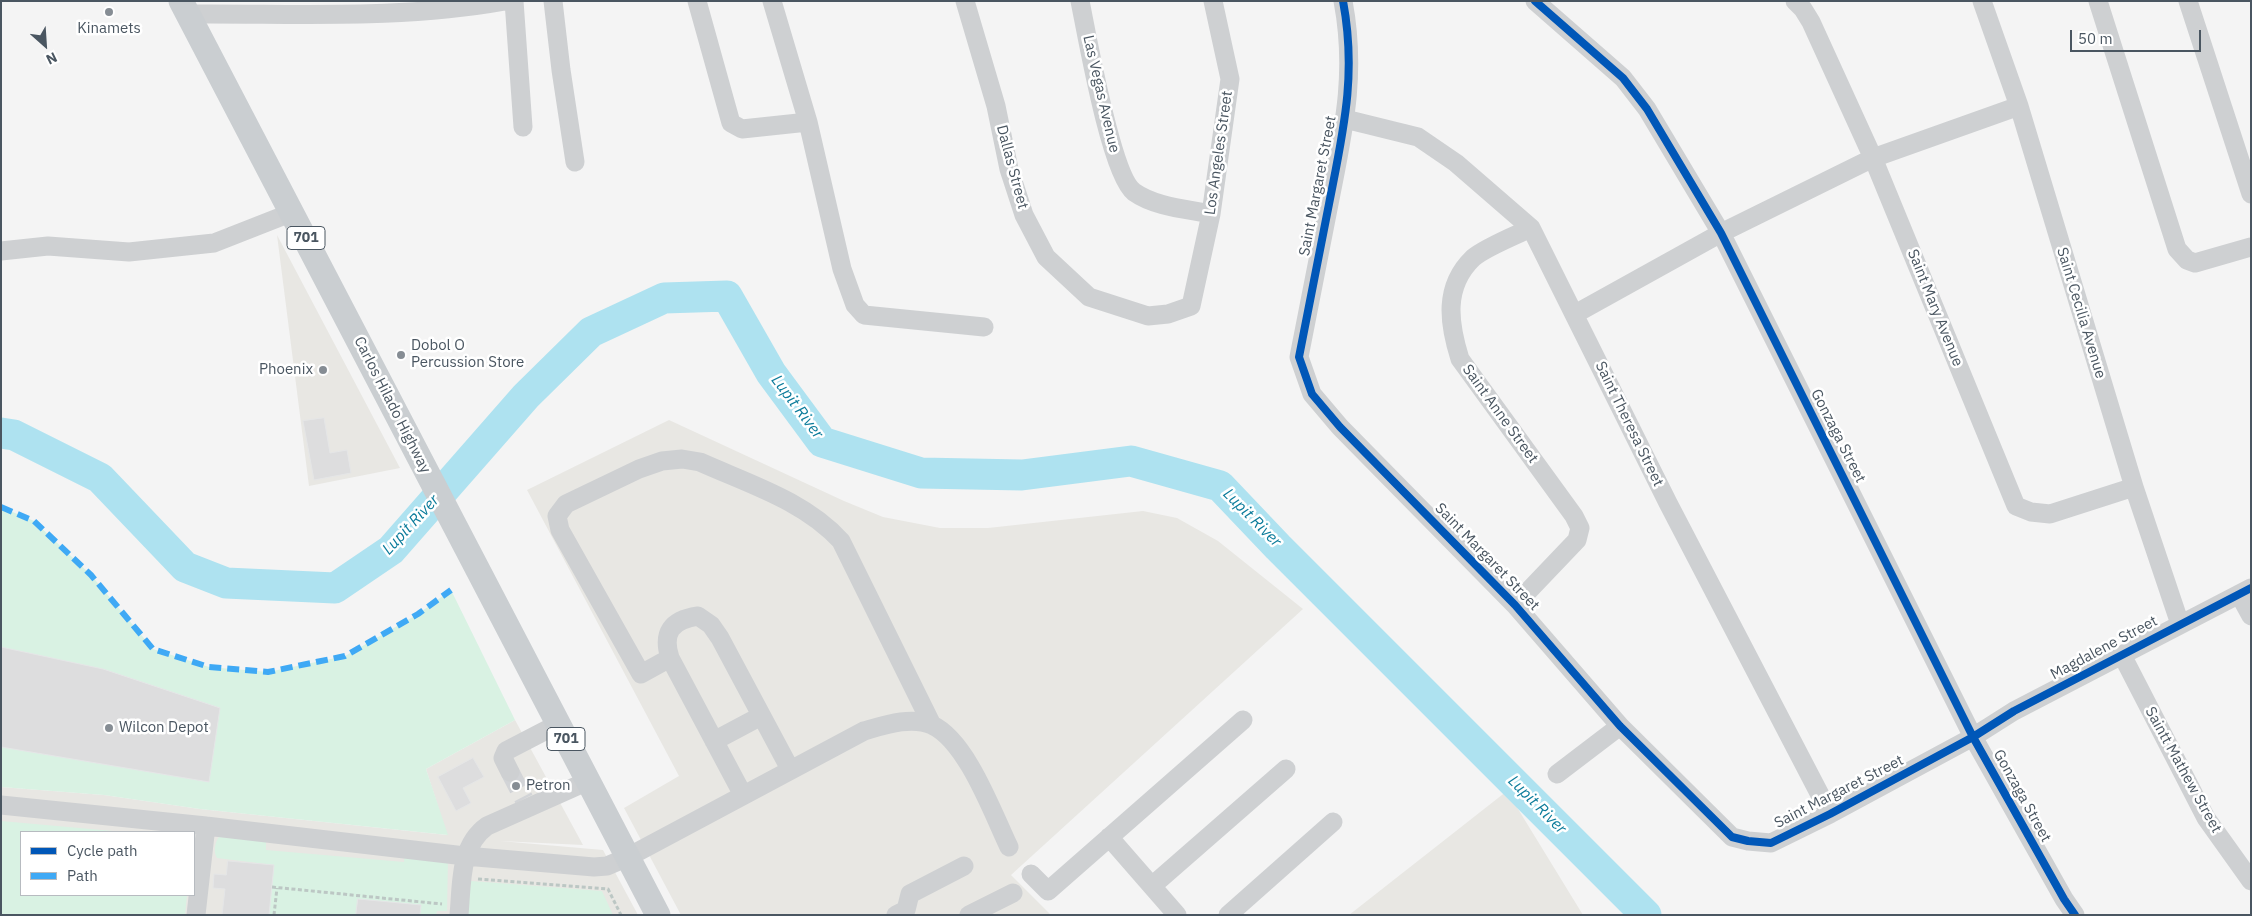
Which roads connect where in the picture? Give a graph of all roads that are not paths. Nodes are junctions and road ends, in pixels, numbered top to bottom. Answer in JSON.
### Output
{"nodes":[{"id":1,"x":505,"y":1,"type":"edge"},
{"id":2,"x":514,"y":1,"type":"edge"},
{"id":3,"x":553,"y":1,"type":"edge"},
{"id":4,"x":697,"y":1,"type":"edge"},
{"id":5,"x":772,"y":1,"type":"edge"},
{"id":6,"x":965,"y":1,"type":"edge"},
{"id":7,"x":1080,"y":1,"type":"edge"},
{"id":8,"x":1213,"y":1,"type":"edge"},
{"id":9,"x":1343,"y":1,"type":"edge"},
{"id":10,"x":1535,"y":1,"type":"edge"},
{"id":11,"x":1794,"y":1,"type":"edge"},
{"id":12,"x":1982,"y":1,"type":"edge"},
{"id":13,"x":2098,"y":1,"type":"edge"},
{"id":14,"x":2188,"y":1,"type":"edge"},
{"id":15,"x":185,"y":7,"type":"edge"},
{"id":16,"x":339,"y":7,"type":"edge"},
{"id":17,"x":2019,"y":106,"type":"junction"},
{"id":18,"x":1345,"y":119,"type":"junction"},
{"id":19,"x":808,"y":122,"type":"junction"},
{"id":20,"x":523,"y":127,"type":"dead end"},
{"id":21,"x":1873,"y":158,"type":"junction"},
{"id":22,"x":575,"y":162,"type":"dead end"},
{"id":23,"x":2251,"y":194,"type":"edge"},
{"id":24,"x":293,"y":212,"type":"junction"},
{"id":25,"x":1211,"y":214,"type":"junction"},
{"id":26,"x":1531,"y":228,"type":"junction"},
{"id":27,"x":1720,"y":233,"type":"junction"},
{"id":28,"x":2251,"y":247,"type":"edge"},
{"id":29,"x":26,"y":250,"type":"junction"},
{"id":30,"x":1,"y":251,"type":"edge"},
{"id":31,"x":1,"y":265,"type":"edge"},
{"id":32,"x":1191,"y":306,"type":"joint"},
{"id":33,"x":1575,"y":314,"type":"junction"},
{"id":34,"x":984,"y":327,"type":"dead end"},
{"id":35,"x":2134,"y":487,"type":"junction"},
{"id":36,"x":2245,"y":591,"type":"edge"},
{"id":37,"x":1515,"y":605,"type":"junction"},
{"id":38,"x":2251,"y":616,"type":"edge"},
{"id":39,"x":2180,"y":624,"type":"junction"},
{"id":40,"x":2122,"y":655,"type":"junction"},
{"id":41,"x":670,"y":658,"type":"junction"},
{"id":42,"x":761,"y":716,"type":"junction"},
{"id":43,"x":1243,"y":720,"type":"dead end"},
{"id":44,"x":558,"y":724,"type":"junction"},
{"id":45,"x":932,"y":725,"type":"junction"},
{"id":46,"x":1620,"y":726,"type":"junction"},
{"id":47,"x":1973,"y":737,"type":"junction"},
{"id":48,"x":714,"y":741,"type":"junction"},
{"id":49,"x":1286,"y":768,"type":"dead end"},
{"id":50,"x":790,"y":770,"type":"junction"},
{"id":51,"x":510,"y":772,"type":"tunnel mouth"},
{"id":52,"x":1557,"y":774,"type":"dead end"},
{"id":53,"x":588,"y":781,"type":"junction"},
{"id":54,"x":743,"y":795,"type":"junction"},
{"id":55,"x":1,"y":805,"type":"edge"},
{"id":56,"x":1830,"y":814,"type":"junction"},
{"id":57,"x":1333,"y":822,"type":"dead end"},
{"id":58,"x":206,"y":826,"type":"junction"},
{"id":59,"x":1109,"y":837,"type":"junction"},
{"id":60,"x":1009,"y":847,"type":"dead end"},
{"id":61,"x":465,"y":856,"type":"junction"},
{"id":62,"x":628,"y":857,"type":"junction"},
{"id":63,"x":964,"y":866,"type":"dead end"},
{"id":64,"x":1030,"y":874,"type":"dead end"},
{"id":65,"x":2251,"y":881,"type":"edge"},
{"id":66,"x":1152,"y":886,"type":"junction"},
{"id":67,"x":1013,"y":893,"type":"dead end"},
{"id":68,"x":459,"y":910,"type":"edge"},
{"id":69,"x":196,"y":915,"type":"edge"},
{"id":70,"x":658,"y":915,"type":"edge"},
{"id":71,"x":896,"y":915,"type":"edge"},
{"id":72,"x":969,"y":915,"type":"edge"},
{"id":73,"x":1177,"y":915,"type":"edge"},
{"id":74,"x":1228,"y":915,"type":"edge"},
{"id":75,"x":2075,"y":915,"type":"edge"}],
"edges":[{"from":1,"to":16,"type":"street"},
{"from":2,"to":20,"type":"street"},
{"from":3,"to":22,"type":"street"},
{"from":4,"to":19,"type":"street"},
{"from":5,"to":19,"type":"street"},
{"from":6,"to":32,"type":"street","name":"Dallas Street"},
{"from":7,"to":25,"type":"street","name":"Las Vegas Avenue"},
{"from":8,"to":25,"type":"street","name":"Los Angeles Street"},
{"from":9,"to":18,"type":"street","name":"Saint Margaret Street"},
{"from":10,"to":27,"type":"street","name":"Gonzaga Street"},
{"from":11,"to":21,"type":"street","name":"Saint Mary Avenue"},
{"from":12,"to":17,"type":"street","name":"Saint Cecilia Avenue"},
{"from":13,"to":28,"type":"street"},
{"from":14,"to":23,"type":"street"},
{"from":15,"to":16,"type":"street"},
{"from":15,"to":24,"type":"main road","name":"Carlos Hilado Highway","number":"701"},
{"from":17,"to":21,"type":"street"},
{"from":17,"to":35,"type":"street","name":"Saint Cecilia Avenue"},
{"from":18,"to":26,"type":"street","name":"Saint Theresa Street"},
{"from":18,"to":37,"type":"street","name":"Saint Margaret Street"},
{"from":19,"to":34,"type":"street"},
{"from":21,"to":27,"type":"street"},
{"from":21,"to":35,"type":"street","name":"Saint Mary Avenue"},
{"from":24,"to":29,"type":"street"},
{"from":24,"to":44,"type":"main road","name":"Carlos Hilado Highway","number":"701"},
{"from":25,"to":32,"type":"street","name":"Los Angeles Street"},
{"from":26,"to":33,"type":"street","name":"Saint Theresa Street"},
{"from":26,"to":37,"type":"street","name":"Saint Anne Street"},
{"from":27,"to":33,"type":"street"},
{"from":27,"to":47,"type":"street","name":"Gonzaga Street"},
{"from":29,"to":30,"type":"street"},
{"from":29,"to":31,"type":"street"},
{"from":33,"to":56,"type":"street","name":"Saint Theresa Street"},
{"from":35,"to":39,"type":"street","name":"Saint Cecilia Avenue"},
{"from":36,"to":38,"type":"street"},
{"from":36,"to":39,"type":"street","name":"Magdalene Street"},
{"from":37,"to":46,"type":"street","name":"Saint Margaret Street"},
{"from":39,"to":40,"type":"street","name":"Magdalene Street"},
{"from":40,"to":47,"type":"street","name":"Magdalene Street"},
{"from":40,"to":65,"type":"street","name":"Saintt Mathew Street"},
{"from":41,"to":42,"type":"street"},
{"from":41,"to":45,"type":"street"},
{"from":41,"to":48,"type":"street"},
{"from":42,"to":48,"type":"street"},
{"from":42,"to":50,"type":"street"},
{"from":43,"to":59,"type":"street"},
{"from":44,"to":51,"type":"street"},
{"from":44,"to":53,"type":"main road","name":"Carlos Hilado Highway","number":"701"},
{"from":45,"to":50,"type":"street"},
{"from":45,"to":60,"type":"street"},
{"from":46,"to":52,"type":"street"},
{"from":46,"to":56,"type":"street","name":"Saint Margaret Street"},
{"from":47,"to":56,"type":"street","name":"Saint Margaret Street"},
{"from":47,"to":75,"type":"street","name":"Gonzaga Street"},
{"from":48,"to":54,"type":"street"},
{"from":49,"to":66,"type":"street"},
{"from":50,"to":54,"type":"street"},
{"from":53,"to":61,"type":"street"},
{"from":53,"to":62,"type":"main road","name":"Carlos Hilado Highway","number":"701"},
{"from":54,"to":62,"type":"street"},
{"from":55,"to":58,"type":"street"},
{"from":57,"to":74,"type":"street"},
{"from":58,"to":61,"type":"street"},
{"from":58,"to":69,"type":"street"},
{"from":59,"to":64,"type":"street"},
{"from":59,"to":66,"type":"street"},
{"from":61,"to":62,"type":"street"},
{"from":61,"to":68,"type":"street"},
{"from":62,"to":70,"type":"main road","name":"Carlos Hilado Highway","number":"701"},
{"from":63,"to":71,"type":"street"},
{"from":66,"to":73,"type":"street"},
{"from":67,"to":72,"type":"street"}]}
